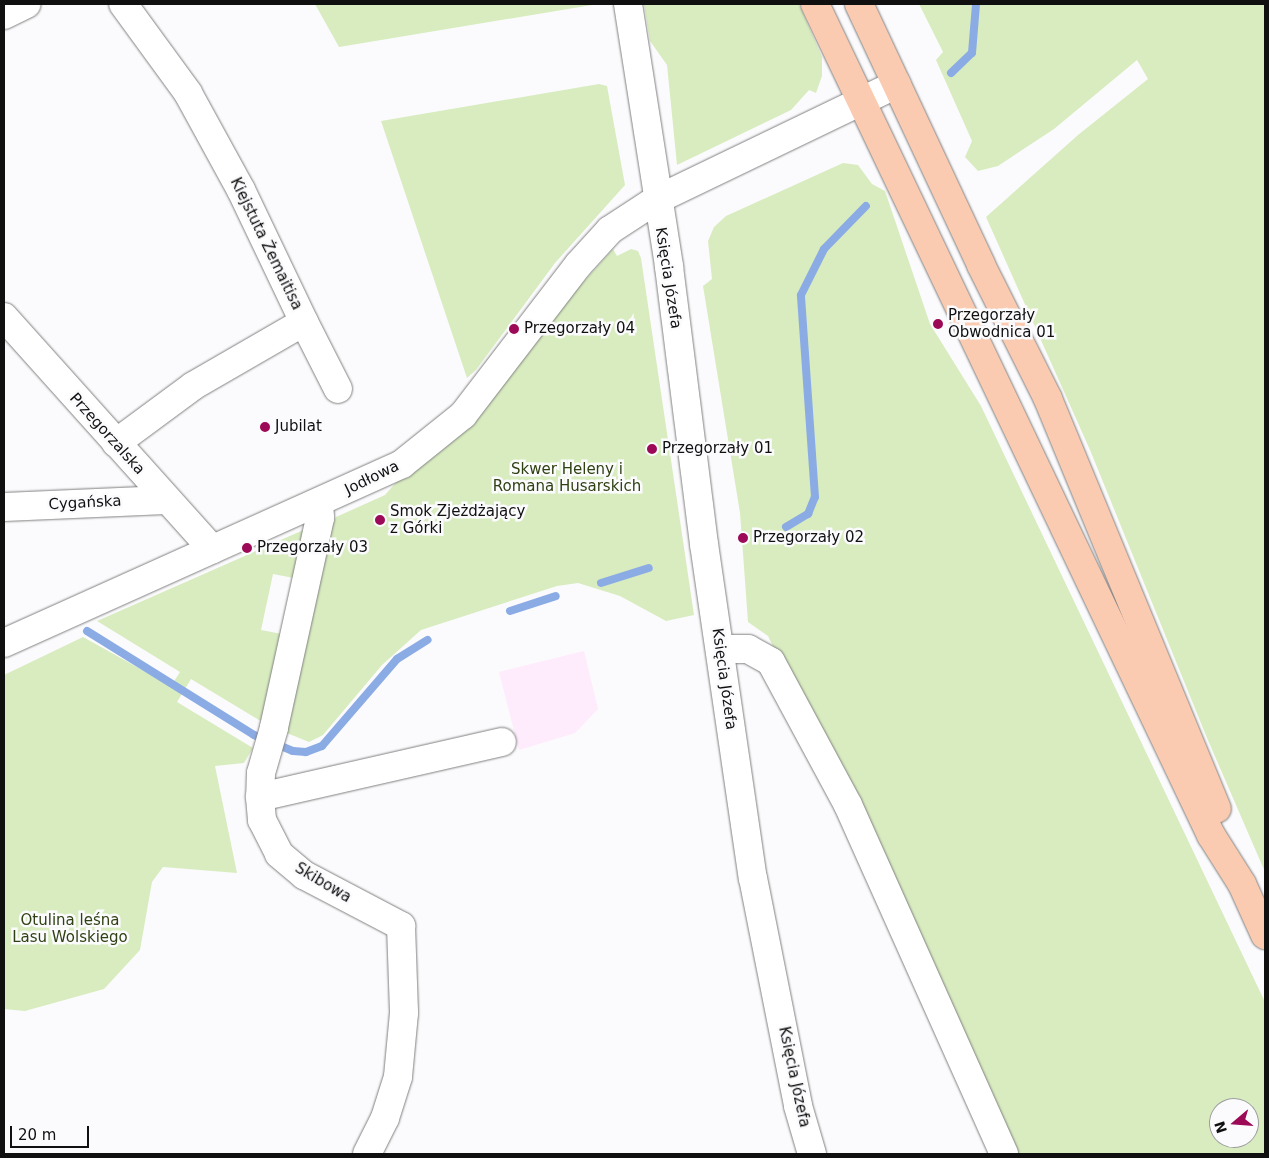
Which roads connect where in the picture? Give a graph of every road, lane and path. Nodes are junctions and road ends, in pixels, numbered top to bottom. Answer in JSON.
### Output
{"nodes":[{"id":1,"x":28,"y":4,"type":"edge"},
{"id":2,"x":124,"y":4,"type":"edge"},
{"id":3,"x":628,"y":4,"type":"edge"},
{"id":4,"x":815,"y":4,"type":"edge"},
{"id":5,"x":859,"y":4,"type":"edge"},
{"id":6,"x":4,"y":15,"type":"edge"},
{"id":7,"x":897,"y":84,"type":"junction"},
{"id":8,"x":862,"y":103,"type":"junction"},
{"id":9,"x":656,"y":200,"type":"junction"},
{"id":10,"x":4,"y":317,"type":"edge"},
{"id":11,"x":304,"y":322,"type":"junction"},
{"id":12,"x":338,"y":389,"type":"dead end"},
{"id":13,"x":116,"y":443,"type":"junction"},
{"id":14,"x":166,"y":500,"type":"junction"},
{"id":15,"x":319,"y":503,"type":"junction"},
{"id":16,"x":4,"y":507,"type":"edge"},
{"id":17,"x":212,"y":549,"type":"junction"},
{"id":18,"x":4,"y":643,"type":"edge"},
{"id":19,"x":720,"y":650,"type":"junction"},
{"id":20,"x":502,"y":742,"type":"dead end"},
{"id":21,"x":260,"y":797,"type":"junction"},
{"id":22,"x":1242,"y":884,"type":"junction"},
{"id":23,"x":1265,"y":935,"type":"edge"},
{"id":24,"x":367,"y":1154,"type":"edge"},
{"id":25,"x":812,"y":1154,"type":"edge"},
{"id":26,"x":1004,"y":1154,"type":"edge"}],
"edges":[{"from":1,"to":6,"type":"street"},
{"from":2,"to":11,"type":"street","name":"Kiejstuta Żemaitisa"},
{"from":3,"to":9,"type":"street","name":"Księcia Józefa"},
{"from":4,"to":8,"type":"main road"},
{"from":5,"to":7,"type":"main road"},
{"from":7,"to":8,"type":"street"},
{"from":7,"to":22,"type":"main road"},
{"from":8,"to":9,"type":"street"},
{"from":8,"to":22,"type":"main road"},
{"from":9,"to":15,"type":"street","name":"Jodłowa"},
{"from":9,"to":19,"type":"street","name":"Księcia Józefa"},
{"from":10,"to":13,"type":"street","name":"Przegorzalska"},
{"from":11,"to":12,"type":"street"},
{"from":11,"to":13,"type":"street","name":"Kiejstuta Żemaitisa"},
{"from":13,"to":14,"type":"street","name":"Przegorzalska"},
{"from":14,"to":16,"type":"street","name":"Cygańska"},
{"from":14,"to":17,"type":"street","name":"Przegorzalska"},
{"from":15,"to":17,"type":"street","name":"Jodłowa"},
{"from":15,"to":21,"type":"street","name":"Skibowa"},
{"from":17,"to":18,"type":"street","name":"Jodłowa"},
{"from":19,"to":25,"type":"street","name":"Księcia Józefa"},
{"from":19,"to":26,"type":"street"},
{"from":20,"to":21,"type":"street"},
{"from":21,"to":24,"type":"street","name":"Skibowa"},
{"from":22,"to":23,"type":"main road"}]}
